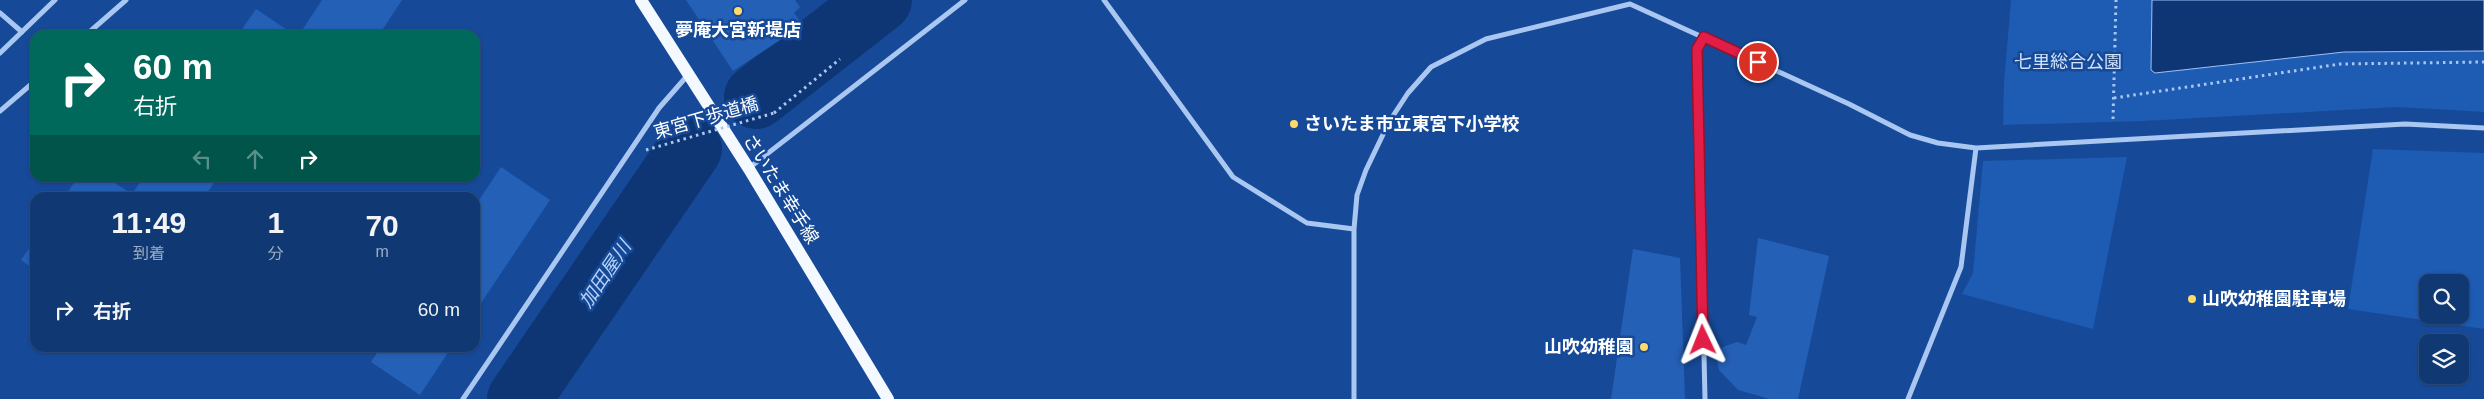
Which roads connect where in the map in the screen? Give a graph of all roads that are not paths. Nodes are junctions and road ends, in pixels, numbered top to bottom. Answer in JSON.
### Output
{"nodes":[{"id":1,"x":55,"y":0,"type":"edge"},
{"id":2,"x":126,"y":0,"type":"edge"},
{"id":3,"x":641,"y":0,"type":"edge"},
{"id":4,"x":965,"y":0,"type":"edge"},
{"id":5,"x":1104,"y":0,"type":"edge"},
{"id":6,"x":0,"y":13,"type":"edge"},
{"id":7,"x":92,"y":30,"type":"edge"},
{"id":8,"x":22,"y":32,"type":"junction"},
{"id":9,"x":1704,"y":37,"type":"junction"},
{"id":10,"x":0,"y":54,"type":"edge"},
{"id":11,"x":688,"y":75,"type":"junction"},
{"id":12,"x":30,"y":85,"type":"edge"},
{"id":13,"x":0,"y":112,"type":"edge"},
{"id":14,"x":2484,"y":128,"type":"edge"},
{"id":15,"x":1976,"y":148,"type":"junction"},
{"id":16,"x":749,"y":169,"type":"junction"},
{"id":17,"x":1354,"y":229,"type":"junction"},
{"id":18,"x":464,"y":399,"type":"edge"},
{"id":19,"x":888,"y":399,"type":"edge"},
{"id":20,"x":1354,"y":399,"type":"edge"},
{"id":21,"x":1705,"y":399,"type":"edge"},
{"id":22,"x":1908,"y":399,"type":"edge"}],
"edges":[{"from":1,"to":8,"type":"street"},
{"from":2,"to":7,"type":"street"},
{"from":3,"to":11,"type":"main road","name":"さいたま幸手線"},
{"from":4,"to":16,"type":"street"},
{"from":5,"to":17,"type":"street"},
{"from":6,"to":8,"type":"street"},
{"from":8,"to":10,"type":"street"},
{"from":9,"to":15,"type":"street"},
{"from":9,"to":17,"type":"street"},
{"from":9,"to":21,"type":"street"},
{"from":11,"to":16,"type":"main road","name":"さいたま幸手線"},
{"from":11,"to":18,"type":"street"},
{"from":12,"to":13,"type":"street"},
{"from":14,"to":15,"type":"street"},
{"from":15,"to":22,"type":"street"},
{"from":16,"to":19,"type":"main road","name":"さいたま幸手線"},
{"from":17,"to":20,"type":"street"}]}
